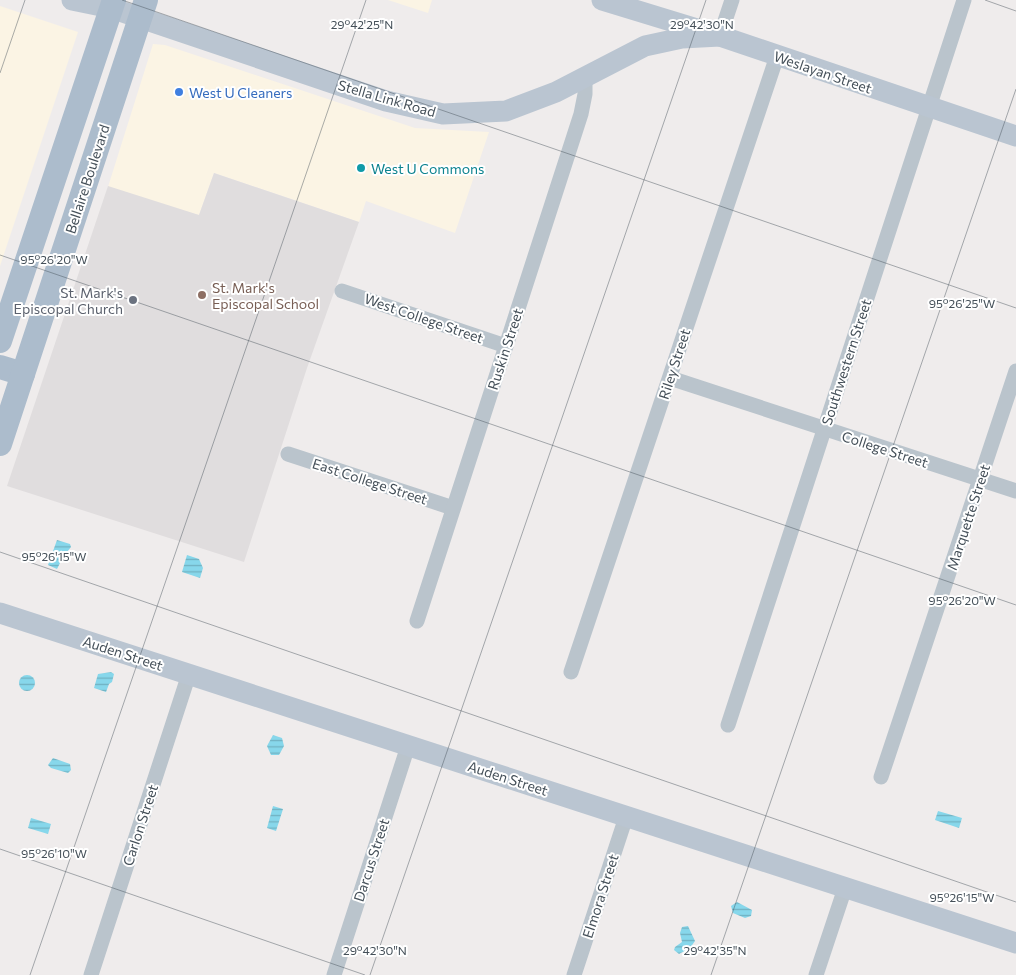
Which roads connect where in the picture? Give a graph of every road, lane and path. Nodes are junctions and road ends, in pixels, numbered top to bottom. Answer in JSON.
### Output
{"nodes":[{"id":1,"x":72,"y":0,"type":"edge"},
{"id":2,"x":602,"y":0,"type":"edge"},
{"id":3,"x":732,"y":0,"type":"edge"},
{"id":4,"x":964,"y":0,"type":"edge"},
{"id":5,"x":108,"y":3,"type":"edge"},
{"id":6,"x":143,"y":9,"type":"edge"},
{"id":7,"x":630,"y":9,"type":"junction"},
{"id":8,"x":720,"y":36,"type":"junction"},
{"id":9,"x":645,"y":46,"type":"junction"},
{"id":10,"x":777,"y":56,"type":"junction"},
{"id":11,"x":585,"y":76,"type":"junction"},
{"id":12,"x":929,"y":108,"type":"junction"},
{"id":13,"x":1016,"y":136,"type":"edge"},
{"id":14,"x":62,"y":156,"type":"junction"},
{"id":15,"x":91,"y":166,"type":"junction"},
{"id":16,"x":342,"y":291,"type":"dead end"},
{"id":17,"x":0,"y":341,"type":"edge"},
{"id":18,"x":506,"y":346,"type":"junction"},
{"id":19,"x":0,"y":367,"type":"edge"},
{"id":20,"x":1016,"y":371,"type":"edge"},
{"id":21,"x":23,"y":374,"type":"junction"},
{"id":22,"x":670,"y":378,"type":"junction"},
{"id":23,"x":824,"y":429,"type":"junction"},
{"id":24,"x":0,"y":444,"type":"edge"},
{"id":25,"x":288,"y":454,"type":"dead end"},
{"id":26,"x":980,"y":480,"type":"junction"},
{"id":27,"x":1016,"y":491,"type":"edge"},
{"id":28,"x":453,"y":508,"type":"junction"},
{"id":29,"x":0,"y":613,"type":"edge"},
{"id":30,"x":417,"y":621,"type":"dead end"},
{"id":31,"x":571,"y":672,"type":"dead end"},
{"id":32,"x":189,"y":674,"type":"junction"},
{"id":33,"x":728,"y":725,"type":"dead end"},
{"id":34,"x":408,"y":746,"type":"junction"},
{"id":35,"x":881,"y":777,"type":"dead end"},
{"id":36,"x":626,"y":817,"type":"junction"},
{"id":37,"x":845,"y":888,"type":"junction"},
{"id":38,"x":1016,"y":944,"type":"edge"},
{"id":39,"x":91,"y":975,"type":"edge"},
{"id":40,"x":334,"y":975,"type":"edge"},
{"id":41,"x":574,"y":975,"type":"edge"},
{"id":42,"x":816,"y":975,"type":"edge"}],
"edges":[{"from":1,"to":5,"type":"street","name":"Stella Link Road"},
{"from":2,"to":7,"type":"street","name":"Weslayan Street"},
{"from":3,"to":8,"type":"street"},
{"from":4,"to":12,"type":"street","name":"Southwestern Street"},
{"from":5,"to":6,"type":"street","name":"Stella Link Road"},
{"from":5,"to":14,"type":"main road"},
{"from":6,"to":11,"type":"street","name":"Stella Link Road"},
{"from":6,"to":15,"type":"main road","name":"Bellaire Boulevard"},
{"from":7,"to":8,"type":"street","name":"Weslayan Street"},
{"from":7,"to":9,"type":"street"},
{"from":8,"to":9,"type":"street","name":"Stella Link Road"},
{"from":8,"to":10,"type":"street","name":"Weslayan Street"},
{"from":9,"to":11,"type":"street","name":"Stella Link Road"},
{"from":10,"to":12,"type":"street","name":"Weslayan Street"},
{"from":10,"to":22,"type":"street","name":"Riley Street"},
{"from":11,"to":18,"type":"street","name":"Ruskin Street"},
{"from":12,"to":13,"type":"street","name":"Weslayan Street"},
{"from":12,"to":23,"type":"street","name":"Southwestern Street"},
{"from":14,"to":15,"type":"main road"},
{"from":14,"to":17,"type":"main road"},
{"from":15,"to":21,"type":"main road","name":"Bellaire Boulevard"},
{"from":16,"to":18,"type":"street","name":"West College Street"},
{"from":18,"to":28,"type":"street","name":"Ruskin Street"},
{"from":19,"to":21,"type":"main road"},
{"from":20,"to":26,"type":"street","name":"Marquette Street"},
{"from":21,"to":24,"type":"main road","name":"Bellaire Boulevard"},
{"from":22,"to":23,"type":"street","name":"College Street"},
{"from":22,"to":31,"type":"street","name":"Riley Street"},
{"from":23,"to":26,"type":"street","name":"College Street"},
{"from":23,"to":33,"type":"street","name":"Southwestern Street"},
{"from":25,"to":28,"type":"street","name":"East College Street"},
{"from":26,"to":27,"type":"street","name":"College Street"},
{"from":26,"to":35,"type":"street","name":"Marquette Street"},
{"from":28,"to":30,"type":"street","name":"Ruskin Street"},
{"from":29,"to":32,"type":"street","name":"Auden Street"},
{"from":32,"to":34,"type":"street","name":"Auden Street"},
{"from":32,"to":39,"type":"street","name":"Carlon Street"},
{"from":34,"to":36,"type":"street","name":"Auden Street"},
{"from":34,"to":40,"type":"street","name":"Darcus Street"},
{"from":36,"to":37,"type":"street","name":"Auden Street"},
{"from":36,"to":41,"type":"street","name":"Elmora Street"},
{"from":37,"to":38,"type":"street","name":"Auden Street"},
{"from":37,"to":42,"type":"street"}]}
